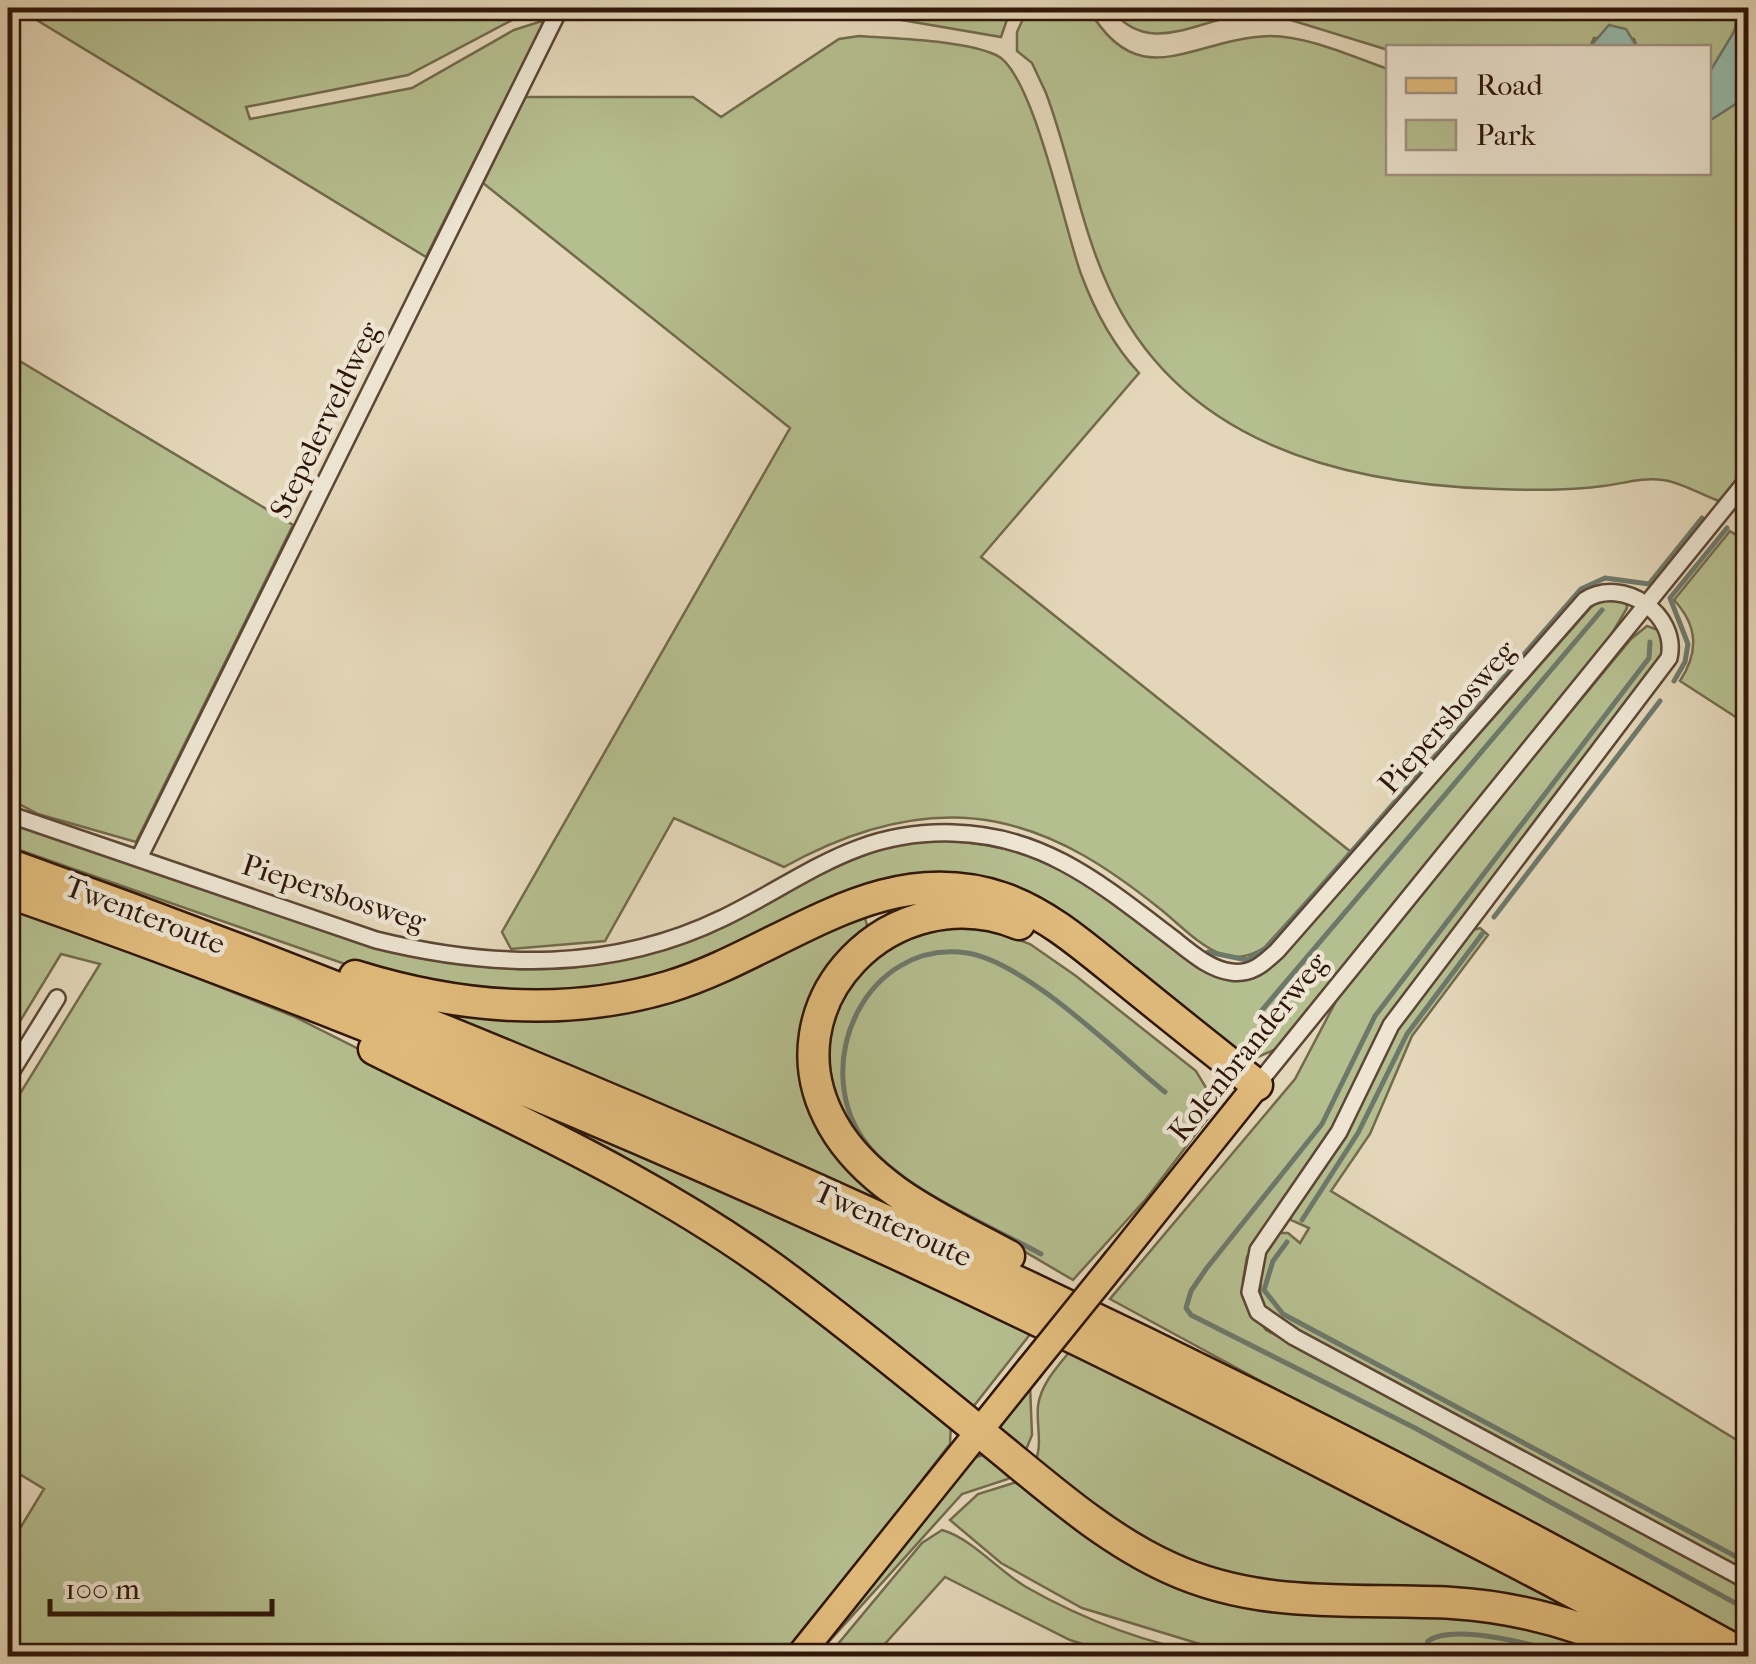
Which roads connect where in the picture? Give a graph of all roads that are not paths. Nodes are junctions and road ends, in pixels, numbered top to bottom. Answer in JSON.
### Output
{"nodes":[{"id":1,"x":560,"y":8,"type":"edge"},
{"id":2,"x":1748,"y":479,"type":"edge"},
{"id":3,"x":1646,"y":604,"type":"junction"},
{"id":4,"x":8,"y":814,"type":"edge"},
{"id":5,"x":140,"y":856,"type":"junction"},
{"id":6,"x":8,"y":864,"type":"edge"},
{"id":7,"x":8,"y":892,"type":"edge"},
{"id":8,"x":113,"y":902,"type":"junction"},
{"id":9,"x":216,"y":968,"type":"junction"},
{"id":10,"x":57,"y":998,"type":"dead end"},
{"id":11,"x":8,"y":1077,"type":"edge"},
{"id":12,"x":1252,"y":1091,"type":"junction"},
{"id":13,"x":1117,"y":1326,"type":"junction"},
{"id":14,"x":979,"y":1431,"type":"junction"},
{"id":15,"x":1748,"y":1582,"type":"edge"},
{"id":16,"x":798,"y":1656,"type":"edge"},
{"id":17,"x":1648,"y":1656,"type":"edge"},
{"id":18,"x":1689,"y":1656,"type":"edge"},
{"id":19,"x":1746,"y":1656,"type":"edge"}],
"edges":[{"from":1,"to":5,"type":"street","name":"Stepelerveldweg"},
{"from":2,"to":3,"type":"street","name":"Kolenbranderweg"},
{"from":3,"to":5,"type":"street","name":"Piepersbosweg"},
{"from":3,"to":12,"type":"street","name":"Kolenbranderweg"},
{"from":3,"to":15,"type":"street"},
{"from":4,"to":5,"type":"street","name":"Piepersbosweg"},
{"from":6,"to":8,"type":"highway","name":"Twenteroute"},
{"from":7,"to":9,"type":"highway","name":"Twenteroute"},
{"from":8,"to":12,"type":"highway"},
{"from":8,"to":13,"type":"highway","name":"Twenteroute"},
{"from":9,"to":14,"type":"highway"},
{"from":9,"to":18,"type":"highway","name":"Twenteroute"},
{"from":10,"to":11,"type":"street"},
{"from":12,"to":13,"type":"highway"},
{"from":12,"to":14,"type":"main road","name":"Kolenbranderweg","bridge":true},
{"from":13,"to":19,"type":"highway","name":"Twenteroute"},
{"from":14,"to":16,"type":"main road","name":"Kolenbranderweg"},
{"from":14,"to":17,"type":"highway"}]}
